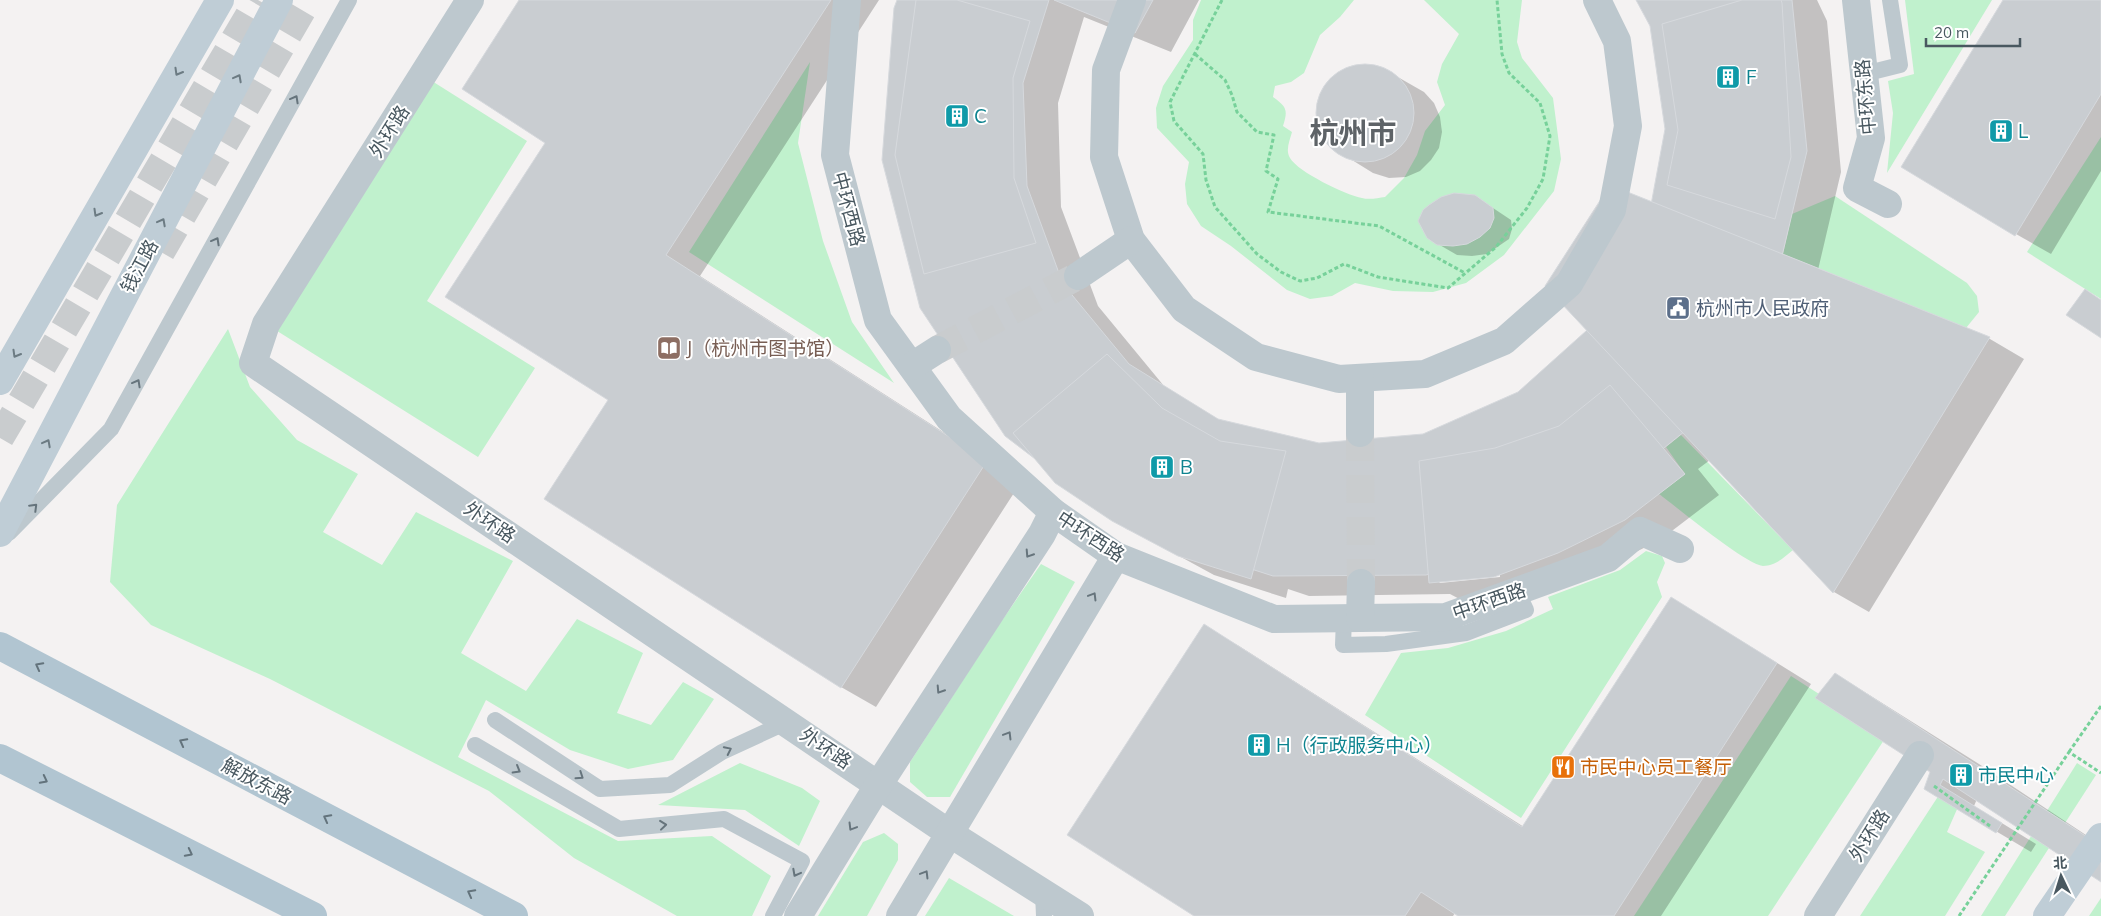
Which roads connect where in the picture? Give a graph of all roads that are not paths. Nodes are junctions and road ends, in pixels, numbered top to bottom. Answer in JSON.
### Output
{"nodes":[{"id":1,"x":220,"y":0,"type":"edge"},
{"id":2,"x":279,"y":0,"type":"edge"},
{"id":3,"x":349,"y":0,"type":"edge"},
{"id":4,"x":470,"y":0,"type":"edge"},
{"id":5,"x":847,"y":0,"type":"edge"},
{"id":6,"x":1132,"y":0,"type":"edge"},
{"id":7,"x":1597,"y":0,"type":"edge"},
{"id":8,"x":1856,"y":0,"type":"edge"},
{"id":9,"x":1890,"y":0,"type":"edge"},
{"id":10,"x":1864,"y":74,"type":"junction"},
{"id":11,"x":1888,"y":204,"type":"dead end"},
{"id":12,"x":1131,"y":240,"type":"junction"},
{"id":13,"x":1078,"y":276,"type":"tunnel mouth"},
{"id":14,"x":937,"y":350,"type":"tunnel mouth"},
{"id":15,"x":912,"y":366,"type":"junction"},
{"id":16,"x":1360,"y":378,"type":"junction"},
{"id":17,"x":0,"y":381,"type":"edge"},
{"id":18,"x":1360,"y":433,"type":"tunnel mouth"},
{"id":19,"x":1053,"y":512,"type":"junction"},
{"id":20,"x":0,"y":533,"type":"edge"},
{"id":21,"x":0,"y":542,"type":"edge"},
{"id":22,"x":1680,"y":548,"type":"dead end"},
{"id":23,"x":1116,"y":556,"type":"junction"},
{"id":24,"x":1360,"y":583,"type":"tunnel mouth"},
{"id":25,"x":1352,"y":618,"type":"junction"},
{"id":26,"x":0,"y":646,"type":"edge"},
{"id":27,"x":496,"y":720,"type":"dead end"},
{"id":28,"x":787,"y":722,"type":"junction"},
{"id":29,"x":475,"y":746,"type":"dead end"},
{"id":30,"x":1920,"y":754,"type":"dead end"},
{"id":31,"x":0,"y":758,"type":"edge"},
{"id":32,"x":879,"y":784,"type":"junction"},
{"id":33,"x":949,"y":833,"type":"junction"},
{"id":34,"x":2101,"y":837,"type":"edge"},
{"id":35,"x":1043,"y":904,"type":"edge"},
{"id":36,"x":313,"y":916,"type":"edge"},
{"id":37,"x":514,"y":916,"type":"edge"},
{"id":38,"x":773,"y":916,"type":"edge"},
{"id":39,"x":798,"y":916,"type":"edge"},
{"id":40,"x":900,"y":916,"type":"edge"},
{"id":41,"x":1080,"y":916,"type":"edge"},
{"id":42,"x":1818,"y":916,"type":"edge"},
{"id":43,"x":2047,"y":916,"type":"edge"}],
"edges":[{"from":1,"to":17,"type":"main road","one_way":true},
{"from":20,"to":2,"type":"main road","name":"钱江路","one_way":true},
{"from":21,"to":3,"type":"lane","one_way":true},
{"from":4,"to":28,"type":"street","name":"外环路"},
{"from":5,"to":15,"type":"street","name":"中环西路"},
{"from":6,"to":12,"type":"street"},
{"from":7,"to":16,"type":"street"},
{"from":8,"to":10,"type":"street","name":"中环东路"},
{"from":9,"to":10,"type":"lane"},
{"from":10,"to":11,"type":"street","name":"中环东路"},
{"from":12,"to":13,"type":"street"},
{"from":12,"to":16,"type":"street"},
{"from":14,"to":15,"type":"street"},
{"from":15,"to":19,"type":"street","name":"中环西路"},
{"from":16,"to":18,"type":"street"},
{"from":19,"to":23,"type":"street","name":"中环西路"},
{"from":19,"to":32,"type":"street","one_way":true},
{"from":22,"to":25,"type":"street","name":"中环西路"},
{"from":23,"to":25,"type":"street","name":"中环西路"},
{"from":33,"to":23,"type":"street","one_way":true},
{"from":24,"to":25,"type":"street"},
{"from":37,"to":26,"type":"main road","name":"解放东路","one_way":true},
{"from":27,"to":28,"type":"lane","one_way":true},
{"from":28,"to":32,"type":"street","name":"外环路"},
{"from":29,"to":38,"type":"lane","one_way":true},
{"from":30,"to":42,"type":"street","name":"外环路"},
{"from":31,"to":36,"type":"main road","one_way":true},
{"from":32,"to":33,"type":"street","name":"外环路"},
{"from":32,"to":39,"type":"street","one_way":true},
{"from":33,"to":35,"type":"street","name":"外环路"},
{"from":40,"to":33,"type":"street","one_way":true},
{"from":34,"to":43,"type":"main road"},
{"from":35,"to":41,"type":"street","name":"外环路"}]}
